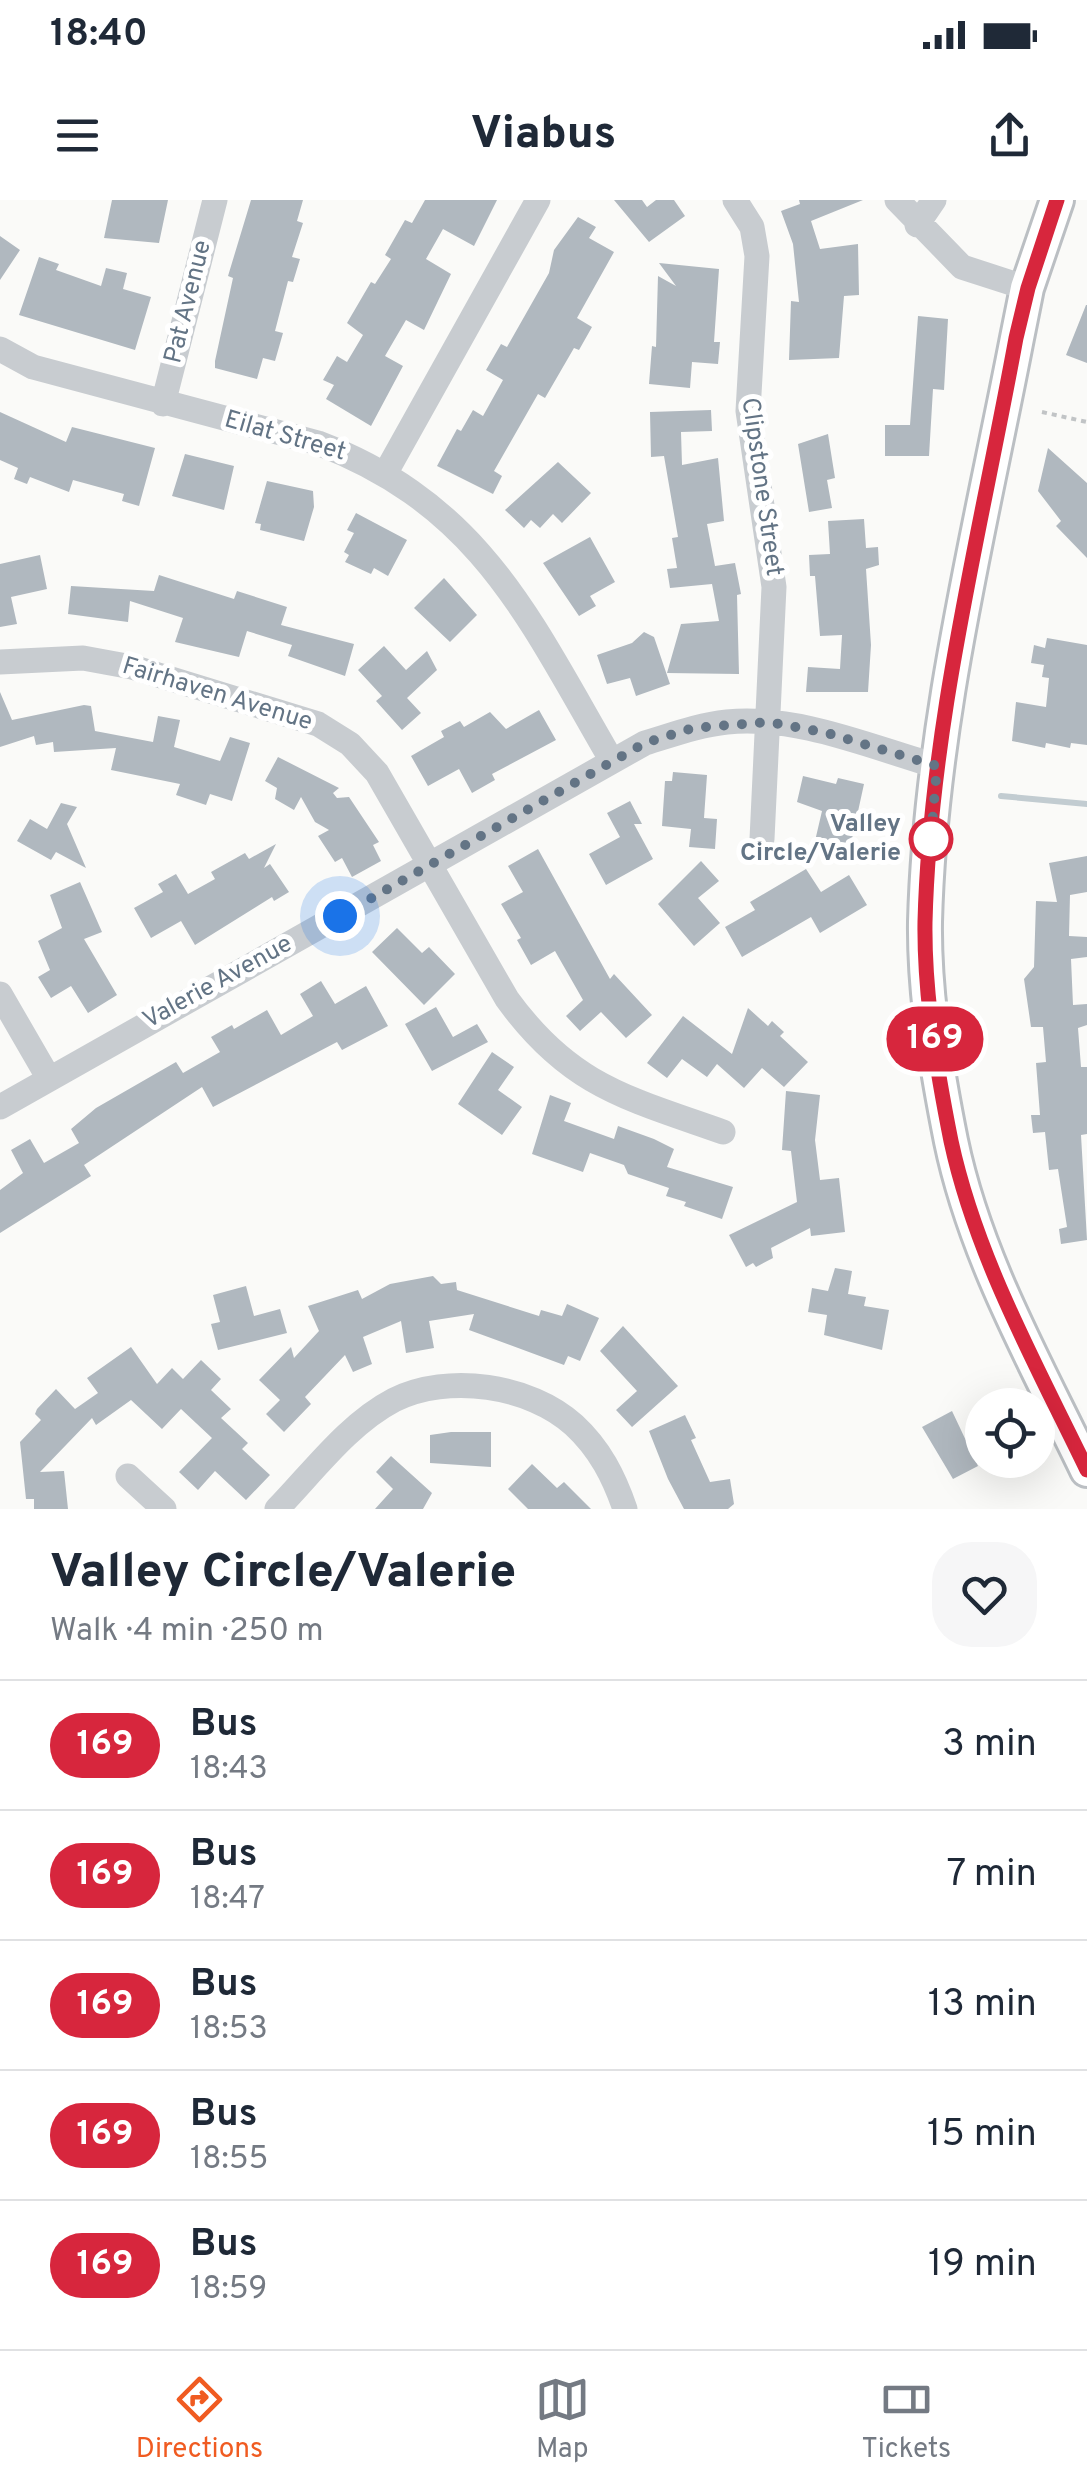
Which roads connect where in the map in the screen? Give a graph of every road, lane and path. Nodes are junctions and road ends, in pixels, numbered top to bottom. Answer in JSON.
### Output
{"nodes":[{"id":1,"x":214,"y":200,"type":"edge"},
{"id":2,"x":538,"y":200,"type":"edge"},
{"id":3,"x":736,"y":200,"type":"edge"},
{"id":4,"x":898,"y":200,"type":"edge"},
{"id":5,"x":934,"y":200,"type":"edge"},
{"id":6,"x":1057,"y":200,"type":"edge"},
{"id":7,"x":917,"y":225,"type":"junction"},
{"id":8,"x":1028,"y":288,"type":"junction"},
{"id":9,"x":0,"y":349,"type":"edge"},
{"id":10,"x":162,"y":404,"type":"junction"},
{"id":11,"x":1042,"y":412,"type":"dead end"},
{"id":12,"x":1087,"y":422,"type":"edge"},
{"id":13,"x":385,"y":474,"type":"junction"},
{"id":14,"x":0,"y":662,"type":"edge"},
{"id":15,"x":769,"y":722,"type":"junction"},
{"id":16,"x":612,"y":761,"type":"junction"},
{"id":17,"x":937,"y":766,"type":"junction"},
{"id":18,"x":762,"y":839,"type":"dead end"},
{"id":19,"x":432,"y":863,"type":"junction"},
{"id":20,"x":0,"y":994,"type":"edge"},
{"id":21,"x":48,"y":1077,"type":"junction"},
{"id":22,"x":0,"y":1107,"type":"edge"},
{"id":23,"x":723,"y":1132,"type":"dead end"},
{"id":24,"x":1087,"y":1470,"type":"edge"},
{"id":25,"x":128,"y":1476,"type":"dead end"},
{"id":26,"x":164,"y":1509,"type":"edge"},
{"id":27,"x":277,"y":1509,"type":"edge"},
{"id":28,"x":625,"y":1509,"type":"edge"}],
"edges":[{"from":1,"to":10,"type":"street","name":"Pat Avenue"},
{"from":2,"to":13,"type":"street"},
{"from":3,"to":15,"type":"street","name":"Clipstone Street"},
{"from":4,"to":7,"type":"street"},
{"from":5,"to":7,"type":"street"},
{"from":6,"to":8,"type":"main road"},
{"from":7,"to":8,"type":"street"},
{"from":8,"to":17,"type":"main road"},
{"from":9,"to":10,"type":"street","name":"Eilat Street"},
{"from":10,"to":13,"type":"street","name":"Eilat Street"},
{"from":11,"to":12,"type":"path"},
{"from":13,"to":16,"type":"street","name":"Eilat Street"},
{"from":14,"to":19,"type":"street","name":"Fairhaven Avenue"},
{"from":15,"to":16,"type":"street","name":"Valerie Avenue"},
{"from":15,"to":17,"type":"street","name":"Valerie Avenue"},
{"from":15,"to":18,"type":"street","name":"Clipstone Street"},
{"from":16,"to":19,"type":"street","name":"Valerie Avenue"},
{"from":17,"to":24,"type":"main road"},
{"from":19,"to":21,"type":"street","name":"Valerie Avenue"},
{"from":19,"to":23,"type":"street","name":"Fairhaven Avenue"},
{"from":20,"to":21,"type":"street"},
{"from":21,"to":22,"type":"street","name":"Valerie Avenue"},
{"from":25,"to":26,"type":"street"},
{"from":27,"to":28,"type":"street"}]}
